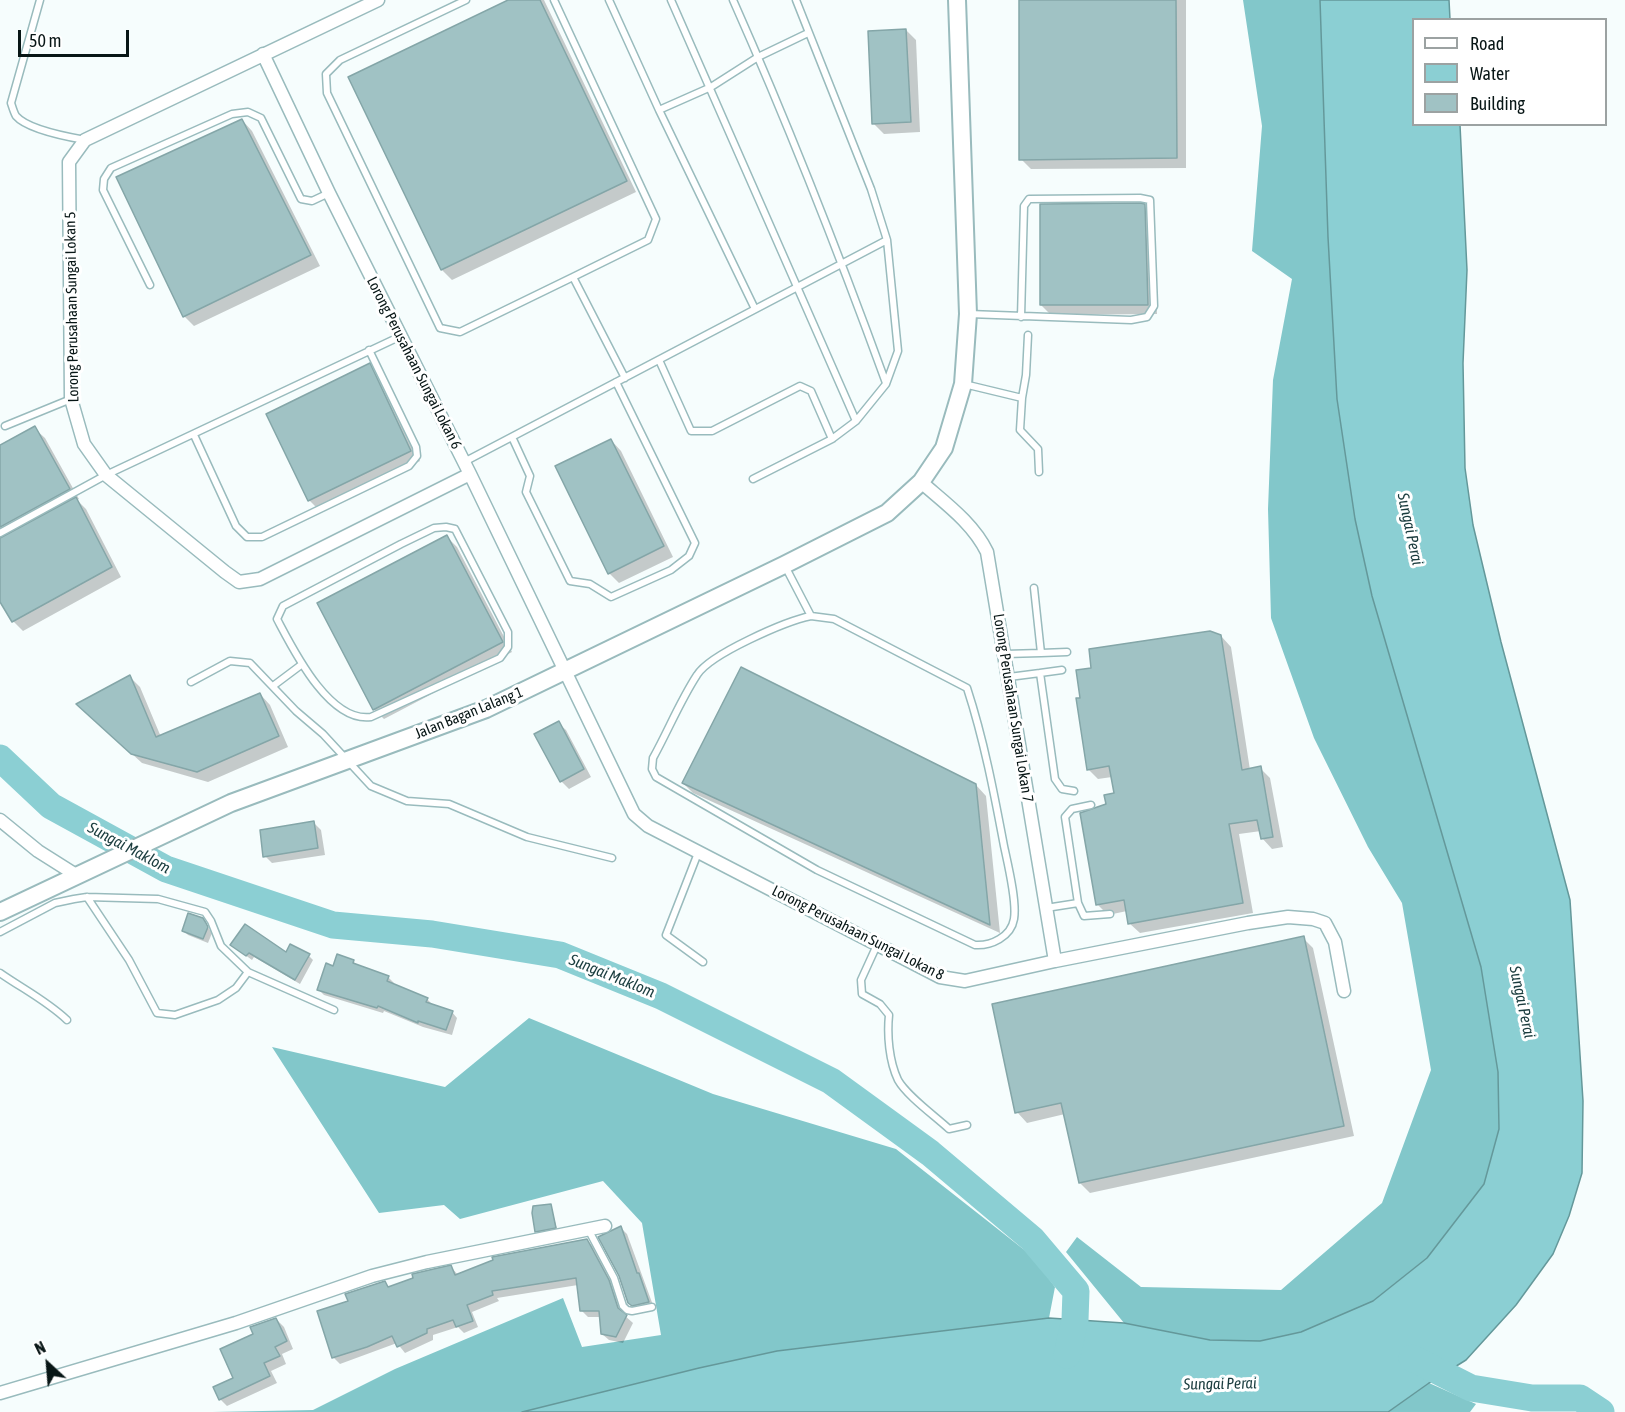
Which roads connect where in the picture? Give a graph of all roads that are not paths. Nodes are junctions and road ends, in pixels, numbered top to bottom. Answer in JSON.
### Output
{"nodes":[{"id":1,"x":39,"y":0,"type":"edge"},
{"id":2,"x":345,"y":0,"type":"edge"},
{"id":3,"x":378,"y":0,"type":"edge"},
{"id":4,"x":466,"y":0,"type":"edge"},
{"id":5,"x":554,"y":0,"type":"edge"},
{"id":6,"x":609,"y":0,"type":"edge"},
{"id":7,"x":671,"y":0,"type":"edge"},
{"id":8,"x":733,"y":0,"type":"edge"},
{"id":9,"x":796,"y":0,"type":"edge"},
{"id":10,"x":957,"y":0,"type":"edge"},
{"id":11,"x":351,"y":13,"type":"junction"},
{"id":12,"x":808,"y":33,"type":"junction"},
{"id":13,"x":263,"y":54,"type":"junction"},
{"id":14,"x":758,"y":57,"type":"junction"},
{"id":15,"x":711,"y":87,"type":"junction"},
{"id":16,"x":659,"y":110,"type":"junction"},
{"id":17,"x":86,"y":140,"type":"junction"},
{"id":18,"x":329,"y":193,"type":"junction"},
{"id":19,"x":887,"y":240,"type":"junction"},
{"id":20,"x":843,"y":263,"type":"junction"},
{"id":21,"x":573,"y":277,"type":"junction"},
{"id":22,"x":150,"y":285,"type":"dead end"},
{"id":23,"x":797,"y":287,"type":"junction"},
{"id":24,"x":755,"y":309,"type":"junction"},
{"id":25,"x":968,"y":314,"type":"junction"},
{"id":26,"x":1021,"y":317,"type":"junction"},
{"id":27,"x":1028,"y":335,"type":"dead end"},
{"id":28,"x":402,"y":336,"type":"junction"},
{"id":29,"x":369,"y":350,"type":"junction"},
{"id":30,"x":659,"y":360,"type":"junction"},
{"id":31,"x":626,"y":378,"type":"junction"},
{"id":32,"x":616,"y":382,"type":"junction"},
{"id":33,"x":886,"y":384,"type":"junction"},
{"id":34,"x":963,"y":384,"type":"junction"},
{"id":35,"x":1022,"y":398,"type":"junction"},
{"id":36,"x":71,"y":399,"type":"junction"},
{"id":37,"x":856,"y":421,"type":"junction"},
{"id":38,"x":5,"y":426,"type":"dead end"},
{"id":39,"x":194,"y":435,"type":"junction"},
{"id":40,"x":512,"y":437,"type":"junction"},
{"id":41,"x":832,"y":439,"type":"junction"},
{"id":42,"x":467,"y":468,"type":"junction"},
{"id":43,"x":1039,"y":471,"type":"dead end"},
{"id":44,"x":106,"y":475,"type":"junction"},
{"id":45,"x":753,"y":479,"type":"dead end"},
{"id":46,"x":921,"y":482,"type":"junction"},
{"id":47,"x":0,"y":533,"type":"edge"},
{"id":48,"x":784,"y":565,"type":"junction"},
{"id":49,"x":1034,"y":588,"type":"dead end"},
{"id":50,"x":812,"y":616,"type":"junction"},
{"id":51,"x":1066,"y":652,"type":"dead end"},
{"id":52,"x":1041,"y":653,"type":"junction"},
{"id":53,"x":1005,"y":654,"type":"junction"},
{"id":54,"x":301,"y":665,"type":"junction"},
{"id":55,"x":1062,"y":670,"type":"dead end"},
{"id":56,"x":566,"y":671,"type":"junction"},
{"id":57,"x":1040,"y":673,"type":"junction"},
{"id":58,"x":1009,"y":677,"type":"junction"},
{"id":59,"x":190,"y":682,"type":"dead end"},
{"id":60,"x":273,"y":686,"type":"junction"},
{"id":61,"x":348,"y":760,"type":"junction"},
{"id":62,"x":1074,"y":791,"type":"dead end"},
{"id":63,"x":1090,"y":805,"type":"dead end"},
{"id":64,"x":0,"y":820,"type":"edge"},
{"id":65,"x":699,"y":852,"type":"junction"},
{"id":66,"x":612,"y":858,"type":"dead end"},
{"id":67,"x":79,"y":873,"type":"junction"},
{"id":68,"x":87,"y":897,"type":"junction"},
{"id":69,"x":1078,"y":903,"type":"junction"},
{"id":70,"x":1046,"y":908,"type":"junction"},
{"id":71,"x":0,"y":912,"type":"edge"},
{"id":72,"x":1110,"y":914,"type":"dead end"},
{"id":73,"x":0,"y":932,"type":"edge"},
{"id":74,"x":878,"y":945,"type":"junction"},
{"id":75,"x":1055,"y":961,"type":"junction"},
{"id":76,"x":703,"y":962,"type":"dead end"},
{"id":77,"x":248,"y":972,"type":"junction"},
{"id":78,"x":0,"y":973,"type":"edge"},
{"id":79,"x":1344,"y":991,"type":"dead end"},
{"id":80,"x":334,"y":1010,"type":"dead end"},
{"id":81,"x":67,"y":1020,"type":"dead end"},
{"id":82,"x":967,"y":1125,"type":"dead end"},
{"id":83,"x":604,"y":1226,"type":"dead end"},
{"id":84,"x":588,"y":1228,"type":"junction"},
{"id":85,"x":652,"y":1307,"type":"dead end"},
{"id":86,"x":0,"y":1393,"type":"edge"}],
"edges":[{"from":1,"to":17,"type":"lane"},
{"from":2,"to":11,"type":"street"},
{"from":3,"to":11,"type":"street","name":"Lorong Perusahaan Sungai Lokan 5"},
{"from":4,"to":21,"type":"lane"},
{"from":5,"to":21,"type":"lane"},
{"from":6,"to":16,"type":"lane"},
{"from":7,"to":15,"type":"lane"},
{"from":8,"to":14,"type":"lane"},
{"from":9,"to":12,"type":"lane"},
{"from":10,"to":25,"type":"main road","name":"Jalan Bagan Lalang 1"},
{"from":11,"to":13,"type":"street","name":"Lorong Perusahaan Sungai Lokan 5"},
{"from":12,"to":14,"type":"lane"},
{"from":12,"to":19,"type":"lane"},
{"from":13,"to":17,"type":"street","name":"Lorong Perusahaan Sungai Lokan 5"},
{"from":13,"to":18,"type":"street","name":"Lorong Perusahaan Sungai Lokan 6"},
{"from":14,"to":15,"type":"lane"},
{"from":14,"to":20,"type":"lane"},
{"from":15,"to":16,"type":"lane"},
{"from":15,"to":23,"type":"lane"},
{"from":16,"to":24,"type":"lane"},
{"from":17,"to":36,"type":"street","name":"Lorong Perusahaan Sungai Lokan 5"},
{"from":18,"to":22,"type":"lane"},
{"from":18,"to":28,"type":"street","name":"Lorong Perusahaan Sungai Lokan 6"},
{"from":19,"to":20,"type":"lane"},
{"from":19,"to":33,"type":"lane"},
{"from":20,"to":23,"type":"lane"},
{"from":20,"to":33,"type":"lane"},
{"from":21,"to":31,"type":"lane"},
{"from":23,"to":24,"type":"lane"},
{"from":23,"to":37,"type":"lane"},
{"from":24,"to":30,"type":"lane"},
{"from":25,"to":26,"type":"lane"},
{"from":25,"to":34,"type":"main road","name":"Jalan Bagan Lalang 1"},
{"from":26,"to":26,"type":"lane"},
{"from":27,"to":35,"type":"lane"},
{"from":28,"to":29,"type":"lane"},
{"from":28,"to":42,"type":"street","name":"Lorong Perusahaan Sungai Lokan 6"},
{"from":29,"to":39,"type":"lane"},
{"from":29,"to":39,"type":"lane"},
{"from":30,"to":31,"type":"lane"},
{"from":30,"to":41,"type":"lane"},
{"from":31,"to":32,"type":"lane"},
{"from":32,"to":40,"type":"lane"},
{"from":32,"to":40,"type":"lane"},
{"from":33,"to":37,"type":"lane"},
{"from":34,"to":35,"type":"lane"},
{"from":34,"to":46,"type":"main road","name":"Jalan Bagan Lalang 1"},
{"from":35,"to":43,"type":"lane"},
{"from":36,"to":38,"type":"lane"},
{"from":36,"to":44,"type":"street","name":"Lorong Perusahaan Sungai Lokan 5"},
{"from":37,"to":41,"type":"lane"},
{"from":39,"to":44,"type":"lane"},
{"from":40,"to":42,"type":"lane"},
{"from":41,"to":45,"type":"lane"},
{"from":42,"to":44,"type":"street","name":"Lorong Perusahaan Sungai Lokan 5"},
{"from":42,"to":56,"type":"street","name":"Lorong Perusahaan Sungai Lokan 6"},
{"from":44,"to":47,"type":"lane"},
{"from":46,"to":48,"type":"main road","name":"Jalan Bagan Lalang 1"},
{"from":46,"to":53,"type":"street","name":"Lorong Perusahaan Sungai Lokan 7"},
{"from":48,"to":50,"type":"lane"},
{"from":48,"to":56,"type":"main road","name":"Jalan Bagan Lalang 1"},
{"from":49,"to":52,"type":"lane"},
{"from":50,"to":50,"type":"lane"},
{"from":51,"to":52,"type":"lane"},
{"from":52,"to":53,"type":"lane"},
{"from":53,"to":58,"type":"street","name":"Lorong Perusahaan Sungai Lokan 7"},
{"from":54,"to":54,"type":"lane"},
{"from":54,"to":60,"type":"lane"},
{"from":55,"to":57,"type":"lane"},
{"from":56,"to":61,"type":"main road","name":"Jalan Bagan Lalang 1"},
{"from":56,"to":65,"type":"street","name":"Lorong Perusahaan Sungai Lokan 8"},
{"from":57,"to":58,"type":"lane"},
{"from":57,"to":62,"type":"lane"},
{"from":58,"to":70,"type":"street","name":"Lorong Perusahaan Sungai Lokan 7"},
{"from":59,"to":60,"type":"lane"},
{"from":60,"to":61,"type":"lane"},
{"from":61,"to":66,"type":"lane"},
{"from":61,"to":67,"type":"main road","name":"Jalan Bagan Lalang 1"},
{"from":63,"to":69,"type":"lane"},
{"from":64,"to":67,"type":"street"},
{"from":65,"to":74,"type":"street","name":"Lorong Perusahaan Sungai Lokan 8"},
{"from":65,"to":76,"type":"lane"},
{"from":67,"to":71,"type":"main road","name":"Jalan Bagan Lalang 1"},
{"from":68,"to":73,"type":"lane"},
{"from":68,"to":77,"type":"lane"},
{"from":68,"to":77,"type":"lane"},
{"from":69,"to":70,"type":"lane"},
{"from":69,"to":72,"type":"lane"},
{"from":70,"to":75,"type":"street","name":"Lorong Perusahaan Sungai Lokan 7"},
{"from":74,"to":75,"type":"street","name":"Lorong Perusahaan Sungai Lokan 8"},
{"from":74,"to":82,"type":"lane"},
{"from":75,"to":79,"type":"street","name":"Lorong Perusahaan Sungai Lokan 8"},
{"from":77,"to":80,"type":"lane"},
{"from":78,"to":81,"type":"lane"},
{"from":83,"to":84,"type":"street"},
{"from":84,"to":85,"type":"lane"},
{"from":84,"to":86,"type":"street"}]}
